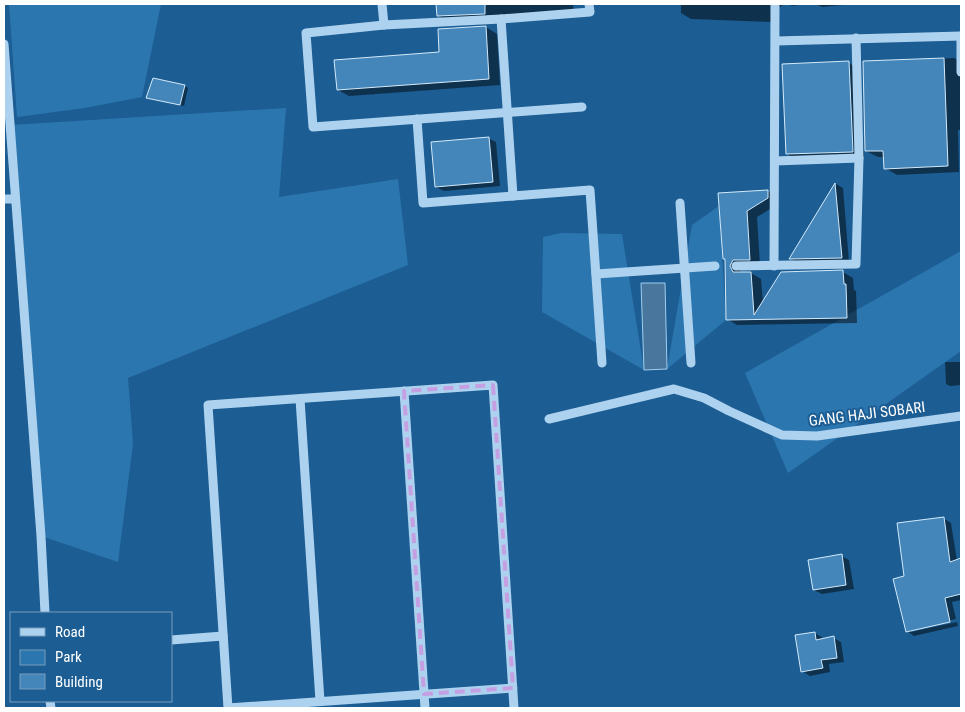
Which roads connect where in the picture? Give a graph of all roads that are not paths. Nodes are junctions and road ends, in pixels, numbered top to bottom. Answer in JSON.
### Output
{"nodes":[{"id":1,"x":382,"y":4,"type":"edge"},
{"id":2,"x":589,"y":4,"type":"edge"},
{"id":3,"x":775,"y":4,"type":"edge"},
{"id":4,"x":501,"y":19,"type":"junction"},
{"id":5,"x":384,"y":25,"type":"junction"},
{"id":6,"x":961,"y":36,"type":"edge"},
{"id":7,"x":856,"y":38,"type":"junction"},
{"id":8,"x":776,"y":41,"type":"junction"},
{"id":9,"x":4,"y":44,"type":"edge"},
{"id":10,"x":961,"y":72,"type":"edge"},
{"id":11,"x":582,"y":107,"type":"dead end"},
{"id":12,"x":508,"y":112,"type":"junction"},
{"id":13,"x":417,"y":119,"type":"junction"},
{"id":14,"x":859,"y":158,"type":"junction"},
{"id":15,"x":775,"y":161,"type":"junction"},
{"id":16,"x":513,"y":196,"type":"junction"},
{"id":17,"x":4,"y":199,"type":"edge"},
{"id":18,"x":15,"y":199,"type":"junction"},
{"id":19,"x":680,"y":203,"type":"dead end"},
{"id":20,"x":715,"y":266,"type":"dead end"},
{"id":21,"x":736,"y":266,"type":"dead end"},
{"id":22,"x":774,"y":266,"type":"junction"},
{"id":23,"x":685,"y":268,"type":"junction"},
{"id":24,"x":596,"y":274,"type":"junction"},
{"id":25,"x":602,"y":363,"type":"dead end"},
{"id":26,"x":692,"y":363,"type":"dead end"},
{"id":27,"x":404,"y":391,"type":"junction"},
{"id":28,"x":300,"y":399,"type":"junction"},
{"id":29,"x":961,"y":416,"type":"edge"},
{"id":30,"x":549,"y":420,"type":"dead end"},
{"id":31,"x":45,"y":612,"type":"edge"},
{"id":32,"x":223,"y":636,"type":"junction"},
{"id":33,"x":172,"y":640,"type":"edge"},
{"id":34,"x":513,"y":688,"type":"junction"},
{"id":35,"x":424,"y":694,"type":"junction"},
{"id":36,"x":320,"y":701,"type":"junction"},
{"id":37,"x":425,"y":708,"type":"edge"},
{"id":38,"x":514,"y":708,"type":"edge"}],
"edges":[{"from":1,"to":5,"type":"street"},
{"from":2,"to":4,"type":"street"},
{"from":3,"to":8,"type":"street"},
{"from":4,"to":5,"type":"street"},
{"from":4,"to":12,"type":"street"},
{"from":5,"to":13,"type":"street"},
{"from":6,"to":7,"type":"street"},
{"from":6,"to":10,"type":"street"},
{"from":7,"to":8,"type":"street"},
{"from":7,"to":14,"type":"street"},
{"from":8,"to":15,"type":"street"},
{"from":9,"to":18,"type":"street"},
{"from":11,"to":12,"type":"street"},
{"from":12,"to":13,"type":"street"},
{"from":12,"to":16,"type":"street"},
{"from":13,"to":16,"type":"street"},
{"from":14,"to":15,"type":"street"},
{"from":14,"to":22,"type":"street"},
{"from":15,"to":22,"type":"street"},
{"from":16,"to":24,"type":"street"},
{"from":17,"to":18,"type":"street"},
{"from":18,"to":31,"type":"street"},
{"from":19,"to":23,"type":"street"},
{"from":20,"to":23,"type":"street"},
{"from":21,"to":22,"type":"street"},
{"from":23,"to":24,"type":"street"},
{"from":23,"to":26,"type":"street"},
{"from":24,"to":25,"type":"street"},
{"from":27,"to":28,"type":"street"},
{"from":27,"to":34,"type":"street"},
{"from":27,"to":35,"type":"street"},
{"from":28,"to":32,"type":"street"},
{"from":28,"to":36,"type":"street"},
{"from":29,"to":30,"type":"street","name":"GANG HAJI SOBARI"},
{"from":32,"to":33,"type":"street"},
{"from":32,"to":36,"type":"street"},
{"from":34,"to":35,"type":"street"},
{"from":34,"to":38,"type":"street"},
{"from":35,"to":36,"type":"street"},
{"from":35,"to":37,"type":"street"}]}
